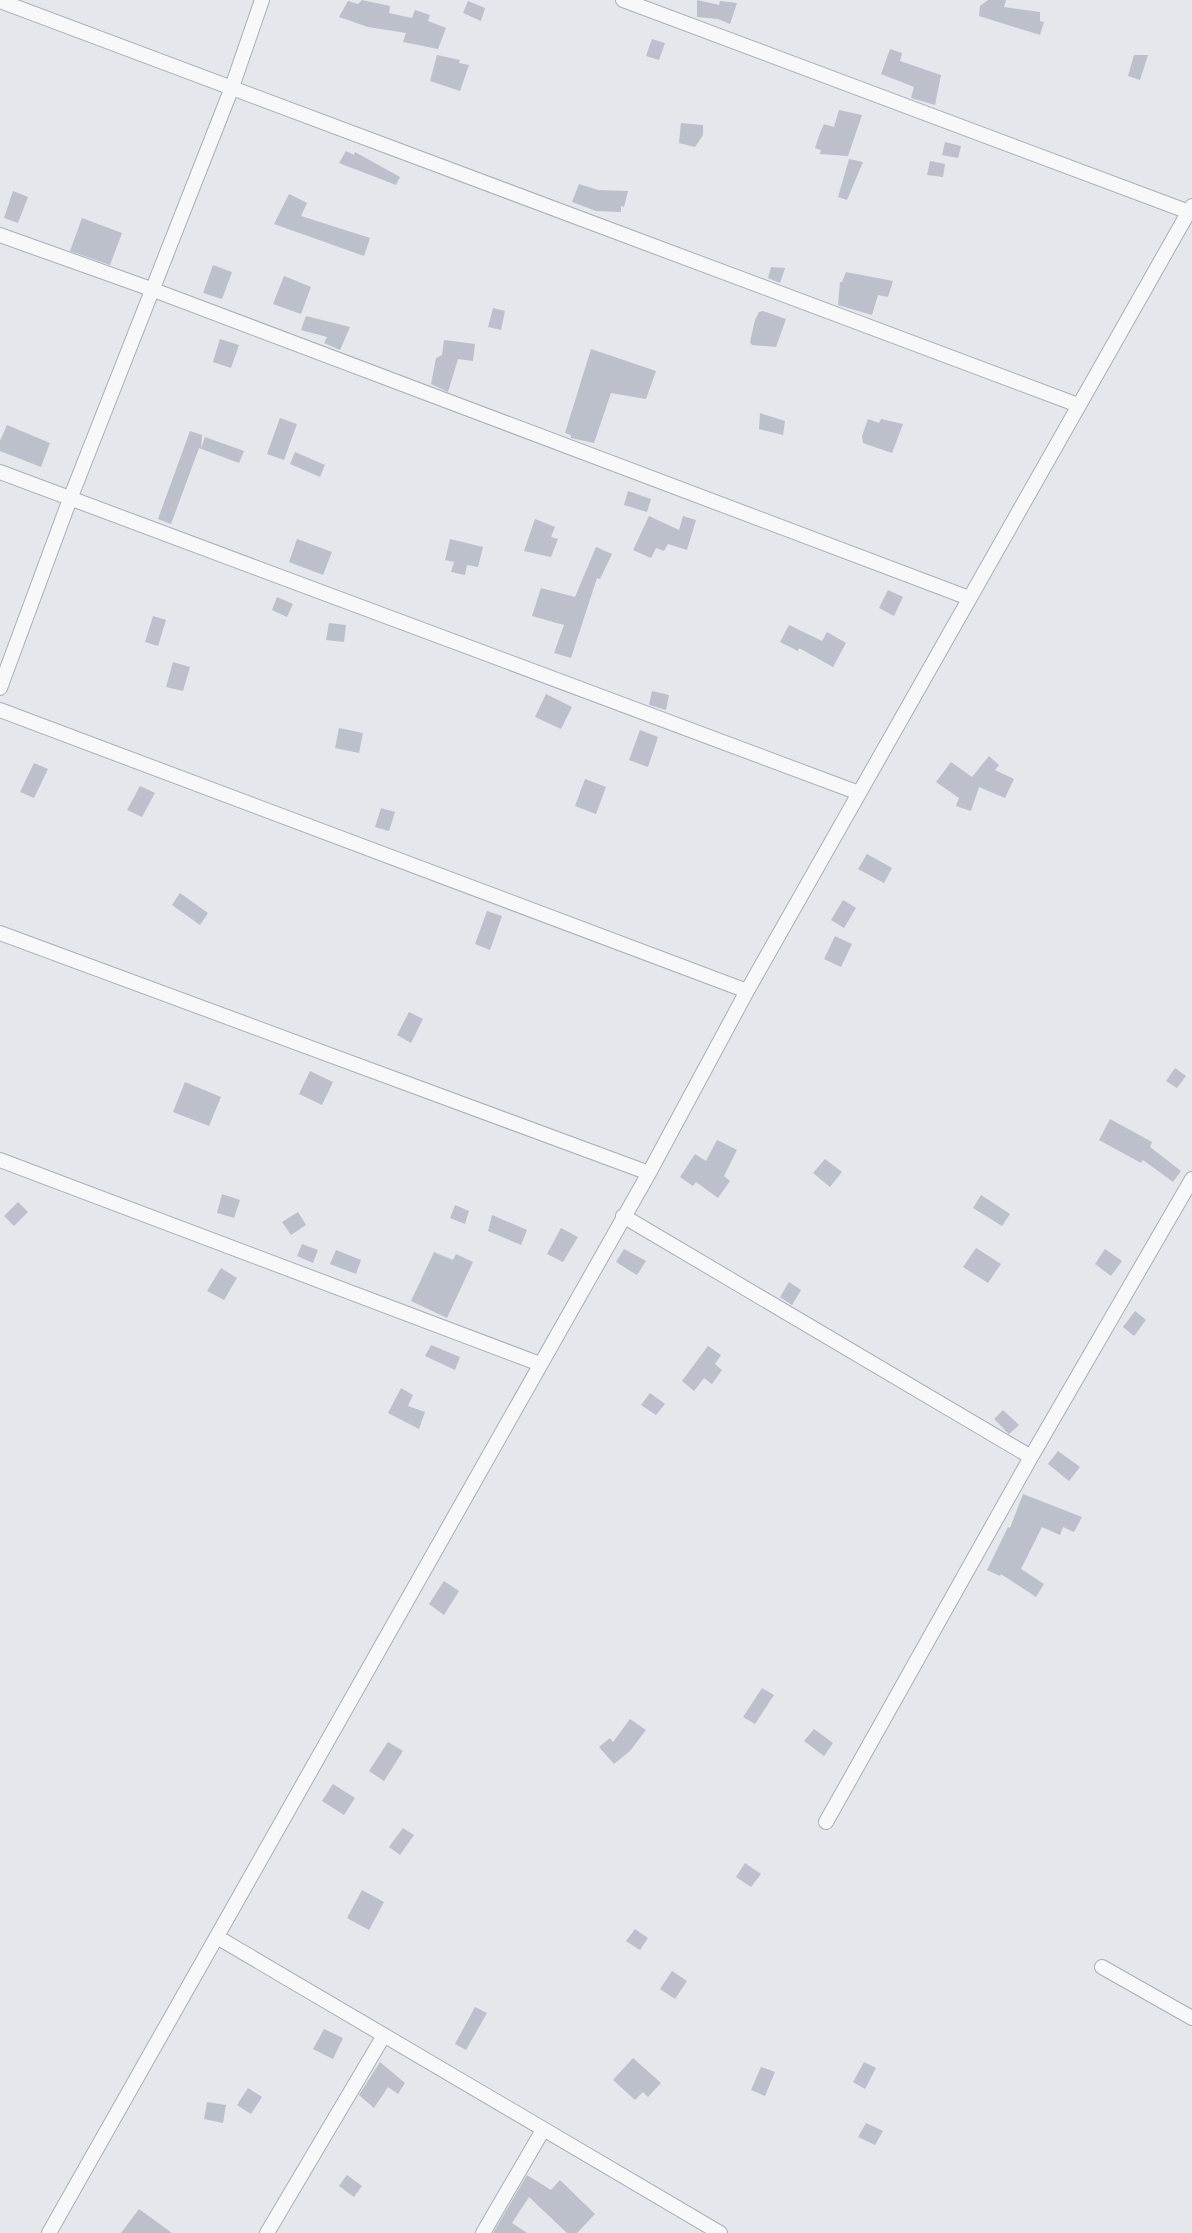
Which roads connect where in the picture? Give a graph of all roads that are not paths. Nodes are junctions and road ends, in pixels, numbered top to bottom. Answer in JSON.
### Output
{"nodes":[{"id":1,"x":262,"y":0,"type":"edge"},
{"id":2,"x":623,"y":0,"type":"edge"},
{"id":3,"x":0,"y":1,"type":"edge"},
{"id":4,"x":231,"y":90,"type":"junction"},
{"id":5,"x":1190,"y":209,"type":"edge"},
{"id":6,"x":0,"y":235,"type":"edge"},
{"id":7,"x":151,"y":289,"type":"junction"},
{"id":8,"x":1078,"y":405,"type":"junction"},
{"id":9,"x":0,"y":472,"type":"edge"},
{"id":10,"x":70,"y":499,"type":"junction"},
{"id":11,"x":969,"y":598,"type":"junction"},
{"id":12,"x":0,"y":688,"type":"edge"},
{"id":13,"x":0,"y":710,"type":"edge"},
{"id":14,"x":859,"y":793,"type":"junction"},
{"id":15,"x":0,"y":933,"type":"edge"},
{"id":16,"x":747,"y":991,"type":"junction"},
{"id":17,"x":0,"y":1160,"type":"edge"},
{"id":18,"x":649,"y":1173,"type":"junction"},
{"id":19,"x":1192,"y":1179,"type":"edge"},
{"id":20,"x":623,"y":1216,"type":"junction"},
{"id":21,"x":540,"y":1364,"type":"junction"},
{"id":22,"x":1030,"y":1457,"type":"junction"},
{"id":23,"x":826,"y":1822,"type":"dead end"},
{"id":24,"x":217,"y":1937,"type":"junction"},
{"id":25,"x":1102,"y":1967,"type":"dead end"},
{"id":26,"x":1192,"y":2018,"type":"edge"},
{"id":27,"x":383,"y":2037,"type":"junction"},
{"id":28,"x":543,"y":2130,"type":"junction"},
{"id":29,"x":49,"y":2233,"type":"edge"},
{"id":30,"x":267,"y":2233,"type":"edge"},
{"id":31,"x":483,"y":2233,"type":"edge"},
{"id":32,"x":720,"y":2233,"type":"edge"}],
"edges":[{"from":1,"to":4,"type":"street"},
{"from":2,"to":5,"type":"street"},
{"from":3,"to":4,"type":"street"},
{"from":4,"to":7,"type":"street"},
{"from":4,"to":8,"type":"street"},
{"from":5,"to":8,"type":"street"},
{"from":6,"to":7,"type":"street"},
{"from":7,"to":10,"type":"street"},
{"from":7,"to":11,"type":"street"},
{"from":8,"to":11,"type":"street"},
{"from":9,"to":10,"type":"street"},
{"from":10,"to":12,"type":"street"},
{"from":10,"to":14,"type":"street"},
{"from":11,"to":14,"type":"street"},
{"from":13,"to":16,"type":"street"},
{"from":14,"to":16,"type":"street"},
{"from":15,"to":18,"type":"street"},
{"from":16,"to":18,"type":"street"},
{"from":17,"to":21,"type":"street"},
{"from":18,"to":20,"type":"street"},
{"from":19,"to":22,"type":"street"},
{"from":20,"to":21,"type":"street"},
{"from":20,"to":22,"type":"street"},
{"from":21,"to":24,"type":"street"},
{"from":22,"to":23,"type":"street"},
{"from":24,"to":27,"type":"street"},
{"from":24,"to":29,"type":"street"},
{"from":25,"to":26,"type":"street"},
{"from":27,"to":28,"type":"street"},
{"from":27,"to":30,"type":"street"},
{"from":28,"to":31,"type":"street"},
{"from":28,"to":32,"type":"street"}]}
